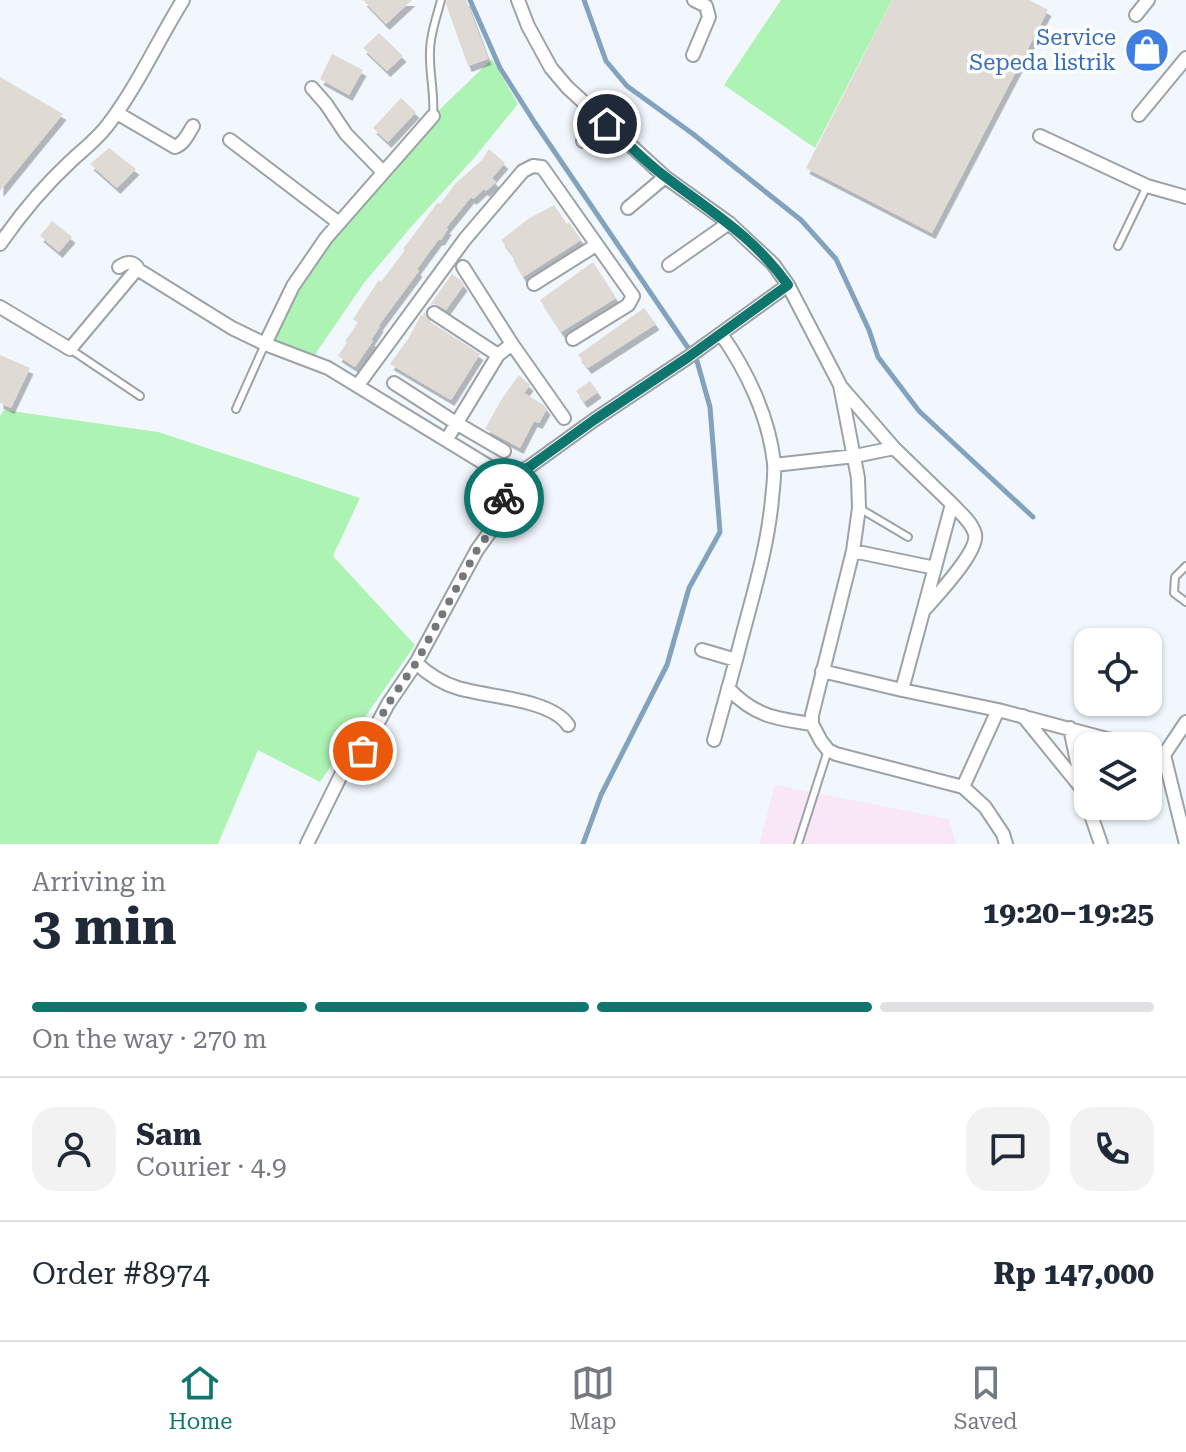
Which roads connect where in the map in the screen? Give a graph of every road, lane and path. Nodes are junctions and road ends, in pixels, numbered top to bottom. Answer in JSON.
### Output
{"nodes":[{"id":1,"x":183,"y":0,"type":"edge"},
{"id":2,"x":441,"y":0,"type":"edge"},
{"id":3,"x":518,"y":0,"type":"edge"},
{"id":4,"x":694,"y":0,"type":"edge"},
{"id":5,"x":1148,"y":0,"type":"edge"},
{"id":6,"x":1136,"y":15,"type":"dead end"},
{"id":7,"x":693,"y":55,"type":"dead end"},
{"id":8,"x":1186,"y":58,"type":"edge"},
{"id":9,"x":312,"y":88,"type":"dead end"},
{"id":10,"x":117,"y":113,"type":"junction"},
{"id":11,"x":1139,"y":115,"type":"dead end"},
{"id":12,"x":433,"y":116,"type":"joint"},
{"id":13,"x":607,"y":124,"type":"junction"},
{"id":14,"x":193,"y":126,"type":"dead end"},
{"id":15,"x":1040,"y":136,"type":"dead end"},
{"id":16,"x":230,"y":140,"type":"dead end"},
{"id":17,"x":583,"y":141,"type":"dead end"},
{"id":18,"x":383,"y":172,"type":"junction"},
{"id":19,"x":665,"y":177,"type":"junction"},
{"id":20,"x":1147,"y":186,"type":"junction"},
{"id":21,"x":1186,"y":197,"type":"edge"},
{"id":22,"x":628,"y":208,"type":"dead end"},
{"id":23,"x":339,"y":223,"type":"junction"},
{"id":24,"x":729,"y":223,"type":"junction"},
{"id":25,"x":0,"y":244,"type":"edge"},
{"id":26,"x":596,"y":245,"type":"junction"},
{"id":27,"x":1118,"y":246,"type":"dead end"},
{"id":28,"x":669,"y":265,"type":"dead end"},
{"id":29,"x":119,"y":267,"type":"dead end"},
{"id":30,"x":463,"y":267,"type":"dead end"},
{"id":31,"x":137,"y":269,"type":"junction"},
{"id":32,"x":534,"y":284,"type":"dead end"},
{"id":33,"x":788,"y":285,"type":"junction"},
{"id":34,"x":0,"y":307,"type":"edge"},
{"id":35,"x":434,"y":313,"type":"dead end"},
{"id":36,"x":721,"y":334,"type":"junction"},
{"id":37,"x":573,"y":339,"type":"dead end"},
{"id":38,"x":265,"y":344,"type":"junction"},
{"id":39,"x":512,"y":344,"type":"junction"},
{"id":40,"x":70,"y":349,"type":"junction"},
{"id":41,"x":498,"y":355,"type":"junction"},
{"id":42,"x":394,"y":383,"type":"dead end"},
{"id":43,"x":358,"y":385,"type":"junction"},
{"id":44,"x":840,"y":385,"type":"junction"},
{"id":45,"x":140,"y":396,"type":"dead end"},
{"id":46,"x":236,"y":409,"type":"dead end"},
{"id":47,"x":564,"y":418,"type":"dead end"},
{"id":48,"x":456,"y":423,"type":"junction"},
{"id":49,"x":447,"y":439,"type":"junction"},
{"id":50,"x":894,"y":448,"type":"junction"},
{"id":51,"x":504,"y":451,"type":"dead end"},
{"id":52,"x":855,"y":456,"type":"junction"},
{"id":53,"x":774,"y":465,"type":"junction"},
{"id":54,"x":508,"y":478,"type":"junction"},
{"id":55,"x":952,"y":504,"type":"junction"},
{"id":56,"x":859,"y":508,"type":"junction"},
{"id":57,"x":908,"y":537,"type":"dead end"},
{"id":58,"x":853,"y":551,"type":"junction"},
{"id":59,"x":1186,"y":566,"type":"edge"},
{"id":60,"x":935,"y":568,"type":"junction"},
{"id":61,"x":1186,"y":602,"type":"edge"},
{"id":62,"x":923,"y":613,"type":"junction"},
{"id":63,"x":702,"y":650,"type":"dead end"},
{"id":64,"x":736,"y":660,"type":"junction"},
{"id":65,"x":416,"y":663,"type":"junction"},
{"id":66,"x":822,"y":671,"type":"junction"},
{"id":67,"x":728,"y":688,"type":"junction"},
{"id":68,"x":902,"y":690,"type":"junction"},
{"id":69,"x":998,"y":710,"type":"junction"},
{"id":70,"x":1023,"y":716,"type":"junction"},
{"id":71,"x":1186,"y":722,"type":"edge"},
{"id":72,"x":812,"y":724,"type":"junction"},
{"id":73,"x":568,"y":725,"type":"dead end"},
{"id":74,"x":1070,"y":728,"type":"junction"},
{"id":75,"x":1084,"y":732,"type":"edge"},
{"id":76,"x":714,"y":740,"type":"dead end"},
{"id":77,"x":1074,"y":747,"type":"edge"},
{"id":78,"x":828,"y":750,"type":"junction"},
{"id":79,"x":1164,"y":755,"type":"joint"},
{"id":80,"x":1074,"y":779,"type":"edge"},
{"id":81,"x":963,"y":787,"type":"junction"},
{"id":82,"x":1093,"y":820,"type":"edge"},
{"id":83,"x":307,"y":844,"type":"edge"},
{"id":84,"x":798,"y":844,"type":"edge"},
{"id":85,"x":1006,"y":844,"type":"edge"},
{"id":86,"x":1101,"y":844,"type":"edge"},
{"id":87,"x":1186,"y":844,"type":"edge"}],
"edges":[{"from":1,"to":10,"type":"street"},
{"from":2,"to":12,"type":"lane"},
{"from":3,"to":13,"type":"street"},
{"from":4,"to":7,"type":"street"},
{"from":5,"to":6,"type":"street"},
{"from":8,"to":11,"type":"street"},
{"from":9,"to":18,"type":"street"},
{"from":10,"to":14,"type":"street"},
{"from":10,"to":25,"type":"street"},
{"from":12,"to":18,"type":"street"},
{"from":13,"to":17,"type":"street"},
{"from":13,"to":19,"type":"street"},
{"from":15,"to":20,"type":"street"},
{"from":16,"to":23,"type":"street"},
{"from":18,"to":23,"type":"street"},
{"from":19,"to":22,"type":"street"},
{"from":19,"to":24,"type":"street"},
{"from":20,"to":21,"type":"street"},
{"from":20,"to":27,"type":"lane"},
{"from":23,"to":38,"type":"street"},
{"from":24,"to":28,"type":"street"},
{"from":24,"to":33,"type":"street"},
{"from":26,"to":32,"type":"street"},
{"from":26,"to":37,"type":"street"},
{"from":26,"to":43,"type":"street"},
{"from":29,"to":31,"type":"street"},
{"from":30,"to":39,"type":"street"},
{"from":31,"to":38,"type":"street"},
{"from":31,"to":40,"type":"street"},
{"from":33,"to":36,"type":"street"},
{"from":33,"to":44,"type":"street"},
{"from":34,"to":40,"type":"street"},
{"from":35,"to":41,"type":"street"},
{"from":36,"to":53,"type":"street"},
{"from":36,"to":54,"type":"street"},
{"from":38,"to":43,"type":"street"},
{"from":38,"to":46,"type":"lane"},
{"from":39,"to":41,"type":"street"},
{"from":39,"to":47,"type":"street"},
{"from":40,"to":45,"type":"lane"},
{"from":41,"to":48,"type":"street"},
{"from":42,"to":48,"type":"street"},
{"from":43,"to":49,"type":"street"},
{"from":44,"to":50,"type":"street"},
{"from":44,"to":52,"type":"street"},
{"from":48,"to":49,"type":"street"},
{"from":48,"to":51,"type":"street"},
{"from":49,"to":54,"type":"street"},
{"from":50,"to":52,"type":"street"},
{"from":50,"to":55,"type":"street"},
{"from":52,"to":53,"type":"street"},
{"from":52,"to":56,"type":"street"},
{"from":53,"to":64,"type":"street"},
{"from":54,"to":65,"type":"street"},
{"from":55,"to":60,"type":"street"},
{"from":55,"to":62,"type":"street"},
{"from":56,"to":57,"type":"lane"},
{"from":56,"to":58,"type":"street"},
{"from":58,"to":60,"type":"street"},
{"from":58,"to":66,"type":"street"},
{"from":59,"to":61,"type":"lane"},
{"from":60,"to":62,"type":"street"},
{"from":62,"to":68,"type":"street"},
{"from":63,"to":64,"type":"street"},
{"from":64,"to":67,"type":"street"},
{"from":65,"to":73,"type":"street"},
{"from":65,"to":83,"type":"street"},
{"from":66,"to":68,"type":"street"},
{"from":66,"to":72,"type":"street"},
{"from":67,"to":72,"type":"street"},
{"from":67,"to":76,"type":"street"},
{"from":68,"to":69,"type":"street"},
{"from":69,"to":70,"type":"street"},
{"from":69,"to":81,"type":"street"},
{"from":70,"to":74,"type":"street"},
{"from":70,"to":80,"type":"street"},
{"from":71,"to":79,"type":"street"},
{"from":72,"to":78,"type":"street"},
{"from":74,"to":75,"type":"street"},
{"from":74,"to":77,"type":"street"},
{"from":78,"to":81,"type":"street"},
{"from":78,"to":84,"type":"lane"},
{"from":79,"to":87,"type":"street"},
{"from":81,"to":85,"type":"street"},
{"from":82,"to":86,"type":"street"}]}
